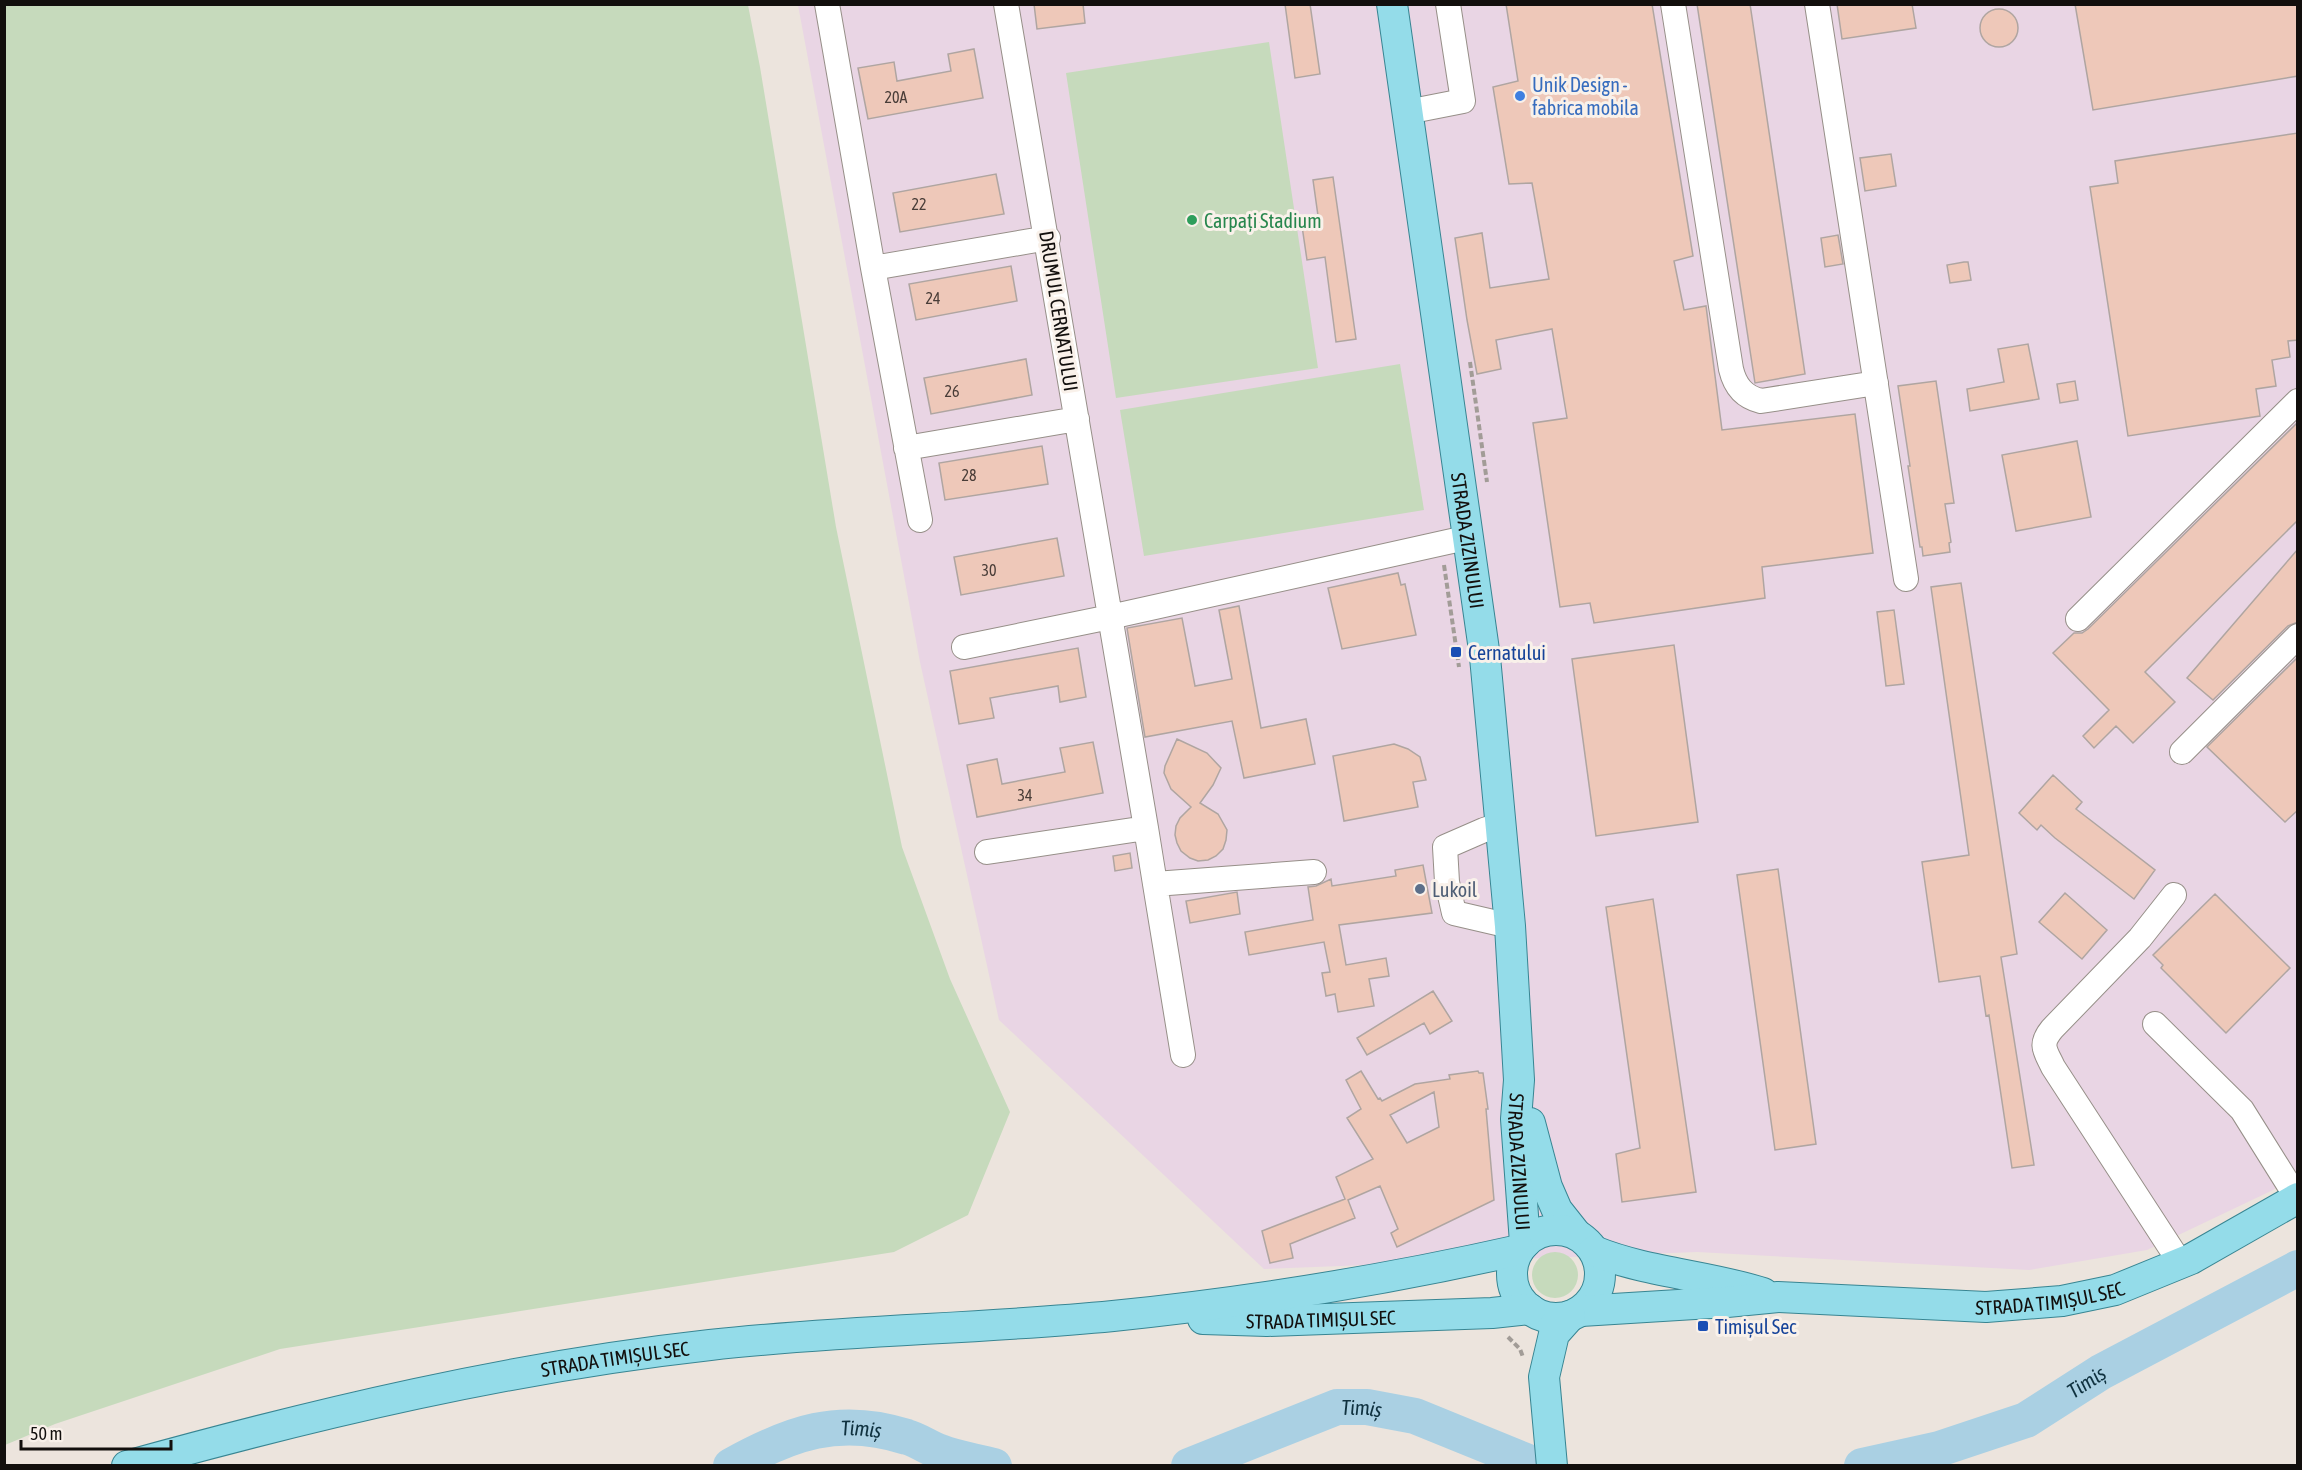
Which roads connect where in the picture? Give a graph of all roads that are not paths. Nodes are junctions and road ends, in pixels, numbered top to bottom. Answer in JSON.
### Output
{"nodes":[{"id":1,"x":827,"y":4,"type":"edge"},
{"id":2,"x":1006,"y":4,"type":"edge"},
{"id":3,"x":1392,"y":4,"type":"edge"},
{"id":4,"x":1448,"y":4,"type":"edge"},
{"id":5,"x":1673,"y":4,"type":"edge"},
{"id":6,"x":1817,"y":4,"type":"edge"},
{"id":7,"x":1407,"y":112,"type":"junction"},
{"id":8,"x":1048,"y":238,"type":"junction"},
{"id":9,"x":873,"y":268,"type":"junction"},
{"id":10,"x":1876,"y":383,"type":"junction"},
{"id":11,"x":2298,"y":401,"type":"edge"},
{"id":12,"x":1077,"y":419,"type":"junction"},
{"id":13,"x":906,"y":448,"type":"junction"},
{"id":14,"x":920,"y":520,"type":"dead end"},
{"id":15,"x":1470,"y":537,"type":"junction"},
{"id":16,"x":1906,"y":579,"type":"dead end"},
{"id":17,"x":1110,"y":617,"type":"junction"},
{"id":18,"x":2078,"y":619,"type":"dead end"},
{"id":19,"x":2298,"y":636,"type":"edge"},
{"id":20,"x":964,"y":647,"type":"dead end"},
{"id":21,"x":2182,"y":752,"type":"dead end"},
{"id":22,"x":1502,"y":824,"type":"junction"},
{"id":23,"x":1146,"y":828,"type":"junction"},
{"id":24,"x":987,"y":852,"type":"dead end"},
{"id":25,"x":1314,"y":872,"type":"dead end"},
{"id":26,"x":1155,"y":884,"type":"junction"},
{"id":27,"x":2174,"y":896,"type":"dead end"},
{"id":28,"x":1510,"y":926,"type":"junction"},
{"id":29,"x":2155,"y":1024,"type":"dead end"},
{"id":30,"x":1183,"y":1055,"type":"dead end"},
{"id":31,"x":1520,"y":1080,"type":"junction"},
{"id":32,"x":2297,"y":1198,"type":"edge"},
{"id":33,"x":1585,"y":1242,"type":"junction"},
{"id":34,"x":1522,"y":1246,"type":"junction"},
{"id":35,"x":2181,"y":1264,"type":"junction"},
{"id":36,"x":1778,"y":1297,"type":"junction"},
{"id":37,"x":1533,"y":1311,"type":"junction"},
{"id":38,"x":1576,"y":1313,"type":"junction"},
{"id":39,"x":1113,"y":1316,"type":"junction"},
{"id":40,"x":1544,"y":1382,"type":"junction"},
{"id":41,"x":127,"y":1466,"type":"edge"},
{"id":42,"x":1552,"y":1466,"type":"edge"}],
"edges":[{"from":1,"to":9,"type":"street"},
{"from":2,"to":8,"type":"street","name":"DRUMUL CERNATULUI"},
{"from":3,"to":7,"type":"main road","name":"STRADA ZIZINULUI"},
{"from":4,"to":7,"type":"street"},
{"from":5,"to":10,"type":"street"},
{"from":6,"to":10,"type":"street"},
{"from":7,"to":15,"type":"main road","name":"STRADA ZIZINULUI"},
{"from":8,"to":9,"type":"street"},
{"from":8,"to":12,"type":"street","name":"DRUMUL CERNATULUI"},
{"from":9,"to":13,"type":"street"},
{"from":10,"to":16,"type":"street"},
{"from":11,"to":18,"type":"street"},
{"from":12,"to":13,"type":"street"},
{"from":12,"to":17,"type":"street","name":"DRUMUL CERNATULUI"},
{"from":13,"to":14,"type":"street"},
{"from":15,"to":17,"type":"street"},
{"from":15,"to":22,"type":"main road","name":"STRADA ZIZINULUI"},
{"from":17,"to":20,"type":"street"},
{"from":17,"to":23,"type":"street","name":"DRUMUL CERNATULUI"},
{"from":19,"to":21,"type":"street"},
{"from":22,"to":28,"type":"main road","name":"STRADA ZIZINULUI"},
{"from":22,"to":28,"type":"street"},
{"from":23,"to":24,"type":"street"},
{"from":23,"to":26,"type":"street","name":"DRUMUL CERNATULUI"},
{"from":25,"to":26,"type":"street"},
{"from":26,"to":30,"type":"street","name":"DRUMUL CERNATULUI"},
{"from":27,"to":35,"type":"street"},
{"from":28,"to":31,"type":"main road","name":"STRADA ZIZINULUI"},
{"from":29,"to":32,"type":"street"},
{"from":31,"to":33,"type":"main road","name":"STRADA ZIZINULUI"},
{"from":31,"to":34,"type":"main road","name":"STRADA ZIZINULUI"},
{"from":32,"to":35,"type":"main road","name":"STRADA TIMIȘUL SEC"},
{"from":33,"to":34,"type":"main road"},
{"from":33,"to":36,"type":"main road","name":"STRADA TIMIȘUL SEC"},
{"from":33,"to":38,"type":"main road"},
{"from":34,"to":37,"type":"main road"},
{"from":34,"to":39,"type":"main road","name":"STRADA TIMIȘUL SEC"},
{"from":35,"to":36,"type":"main road","name":"STRADA TIMIȘUL SEC"},
{"from":36,"to":38,"type":"main road","name":"STRADA TIMIȘUL SEC"},
{"from":37,"to":38,"type":"main road"},
{"from":37,"to":39,"type":"main road","name":"STRADA TIMIȘUL SEC"},
{"from":37,"to":40,"type":"main road"},
{"from":38,"to":40,"type":"main road"},
{"from":39,"to":41,"type":"main road","name":"STRADA TIMIȘUL SEC"},
{"from":40,"to":42,"type":"main road"}]}
